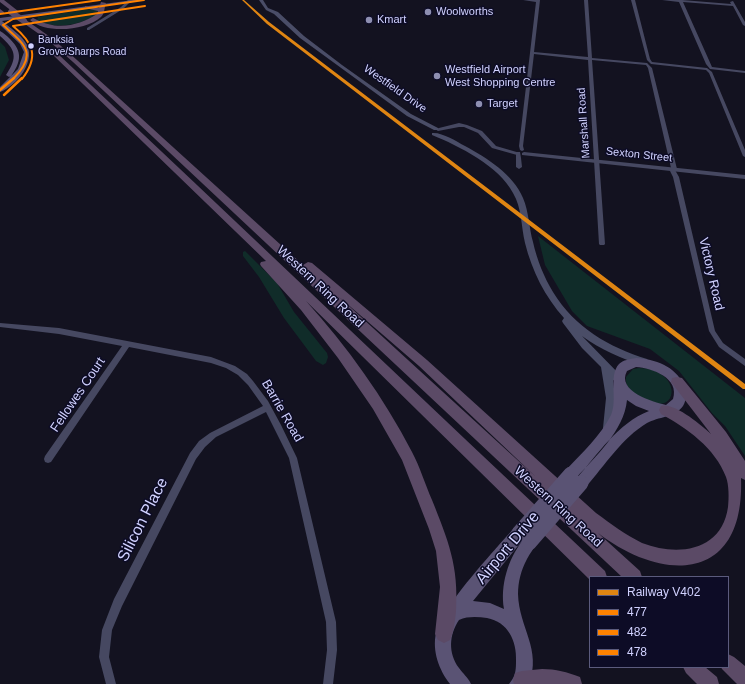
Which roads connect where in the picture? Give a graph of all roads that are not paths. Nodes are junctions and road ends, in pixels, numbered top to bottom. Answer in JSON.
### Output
{"nodes":[{"id":1,"x":1,"y":0,"type":"edge"},
{"id":2,"x":6,"y":0,"type":"edge"},
{"id":3,"x":144,"y":0,"type":"edge"},
{"id":4,"x":261,"y":0,"type":"edge"},
{"id":5,"x":266,"y":0,"type":"edge"},
{"id":6,"x":525,"y":0,"type":"edge"},
{"id":7,"x":538,"y":0,"type":"edge"},
{"id":8,"x":586,"y":0,"type":"edge"},
{"id":9,"x":633,"y":0,"type":"edge"},
{"id":10,"x":664,"y":0,"type":"edge"},
{"id":11,"x":730,"y":0,"type":"edge"},
{"id":12,"x":681,"y":1,"type":"edge"},
{"id":13,"x":126,"y":2,"type":"edge"},
{"id":14,"x":0,"y":4,"type":"edge"},
{"id":15,"x":733,"y":5,"type":"junction"},
{"id":16,"x":102,"y":6,"type":"junction"},
{"id":17,"x":87,"y":7,"type":"joint"},
{"id":18,"x":275,"y":10,"type":"junction"},
{"id":19,"x":16,"y":11,"type":"junction"},
{"id":20,"x":1,"y":18,"type":"edge"},
{"id":21,"x":14,"y":21,"type":"junction"},
{"id":22,"x":29,"y":21,"type":"junction"},
{"id":23,"x":745,"y":25,"type":"edge"},
{"id":24,"x":88,"y":29,"type":"dead end"},
{"id":25,"x":0,"y":33,"type":"edge"},
{"id":26,"x":33,"y":36,"type":"dead end"},
{"id":27,"x":49,"y":44,"type":"junction"},
{"id":28,"x":532,"y":53,"type":"junction"},
{"id":29,"x":27,"y":54,"type":"junction"},
{"id":30,"x":18,"y":56,"type":"junction"},
{"id":31,"x":590,"y":58,"type":"junction"},
{"id":32,"x":649,"y":63,"type":"junction"},
{"id":33,"x":709,"y":69,"type":"junction"},
{"id":34,"x":745,"y":72,"type":"edge"},
{"id":35,"x":0,"y":84,"type":"edge"},
{"id":36,"x":0,"y":90,"type":"edge"},
{"id":37,"x":438,"y":132,"type":"junction"},
{"id":38,"x":520,"y":152,"type":"junction"},
{"id":39,"x":745,"y":156,"type":"edge"},
{"id":40,"x":597,"y":160,"type":"junction"},
{"id":41,"x":519,"y":167,"type":"dead end"},
{"id":42,"x":674,"y":169,"type":"junction"},
{"id":43,"x":745,"y":177,"type":"edge"},
{"id":44,"x":192,"y":184,"type":"junction"},
{"id":45,"x":219,"y":194,"type":"junction"},
{"id":46,"x":602,"y":244,"type":"dead end"},
{"id":47,"x":561,"y":311,"type":"junction"},
{"id":48,"x":0,"y":325,"type":"edge"},
{"id":49,"x":127,"y":344,"type":"junction"},
{"id":50,"x":745,"y":363,"type":"edge"},
{"id":51,"x":649,"y":364,"type":"junction"},
{"id":52,"x":604,"y":365,"type":"junction"},
{"id":53,"x":620,"y":381,"type":"junction"},
{"id":54,"x":677,"y":382,"type":"junction"},
{"id":55,"x":267,"y":408,"type":"junction"},
{"id":56,"x":666,"y":410,"type":"junction"},
{"id":57,"x":607,"y":431,"type":"junction"},
{"id":58,"x":48,"y":459,"type":"dead end"},
{"id":59,"x":745,"y":473,"type":"edge"},
{"id":60,"x":576,"y":479,"type":"junction"},
{"id":61,"x":524,"y":538,"type":"junction"},
{"id":62,"x":598,"y":576,"type":"edge"},
{"id":63,"x":633,"y":576,"type":"edge"},
{"id":64,"x":454,"y":615,"type":"junction"},
{"id":65,"x":519,"y":633,"type":"junction"},
{"id":66,"x":444,"y":634,"type":"junction"},
{"id":67,"x":729,"y":664,"type":"edge"},
{"id":68,"x":693,"y":668,"type":"edge"},
{"id":69,"x":745,"y":679,"type":"edge"},
{"id":70,"x":520,"y":683,"type":"edge"},
{"id":71,"x":111,"y":684,"type":"edge"},
{"id":72,"x":328,"y":684,"type":"edge"},
{"id":73,"x":462,"y":684,"type":"edge"},
{"id":74,"x":573,"y":684,"type":"edge"},
{"id":75,"x":710,"y":684,"type":"edge"}],
"edges":[{"from":1,"to":19,"type":"highway"},
{"from":2,"to":19,"type":"highway"},
{"from":3,"to":13,"type":"main road"},
{"from":4,"to":18,"type":"main road","name":"Westfield Drive"},
{"from":5,"to":18,"type":"main road","name":"Westfield Drive"},
{"from":6,"to":7,"type":"street"},
{"from":7,"to":28,"type":"street"},
{"from":8,"to":31,"type":"street","name":"Marshall Road"},
{"from":9,"to":32,"type":"street","name":"Victory Road"},
{"from":10,"to":12,"type":"street"},
{"from":11,"to":15,"type":"street"},
{"from":12,"to":15,"type":"street"},
{"from":12,"to":33,"type":"street"},
{"from":13,"to":16,"type":"main road"},
{"from":13,"to":24,"type":"street"},
{"from":14,"to":19,"type":"highway","name":"Western Ring Road"},
{"from":15,"to":23,"type":"street"},
{"from":16,"to":17,"type":"highway"},
{"from":16,"to":20,"type":"main road"},
{"from":16,"to":22,"type":"highway"},
{"from":17,"to":21,"type":"main road"},
{"from":18,"to":37,"type":"main road","name":"Westfield Drive"},
{"from":19,"to":22,"type":"highway","name":"Western Ring Road","bridge":true},
{"from":19,"to":22,"type":"highway"},
{"from":20,"to":21,"type":"highway"},
{"from":20,"to":21,"type":"main road"},
{"from":20,"to":29,"type":"main road"},
{"from":21,"to":26,"type":"highway"},
{"from":22,"to":27,"type":"highway","name":"Western Ring Road"},
{"from":25,"to":30,"type":"main road"},
{"from":27,"to":44,"type":"highway","name":"Western Ring Road"},
{"from":27,"to":45,"type":"highway","name":"Western Ring Road"},
{"from":28,"to":31,"type":"street"},
{"from":28,"to":38,"type":"street"},
{"from":29,"to":30,"type":"main road"},
{"from":29,"to":36,"type":"main road"},
{"from":30,"to":35,"type":"main road"},
{"from":31,"to":32,"type":"street"},
{"from":31,"to":40,"type":"street","name":"Marshall Road"},
{"from":32,"to":33,"type":"street"},
{"from":32,"to":42,"type":"street","name":"Victory Road"},
{"from":33,"to":34,"type":"street"},
{"from":33,"to":39,"type":"street"},
{"from":37,"to":38,"type":"street","name":"Sexton Street"},
{"from":37,"to":47,"type":"main road"},
{"from":38,"to":40,"type":"street","name":"Sexton Street"},
{"from":38,"to":41,"type":"street"},
{"from":40,"to":42,"type":"street","name":"Sexton Street"},
{"from":40,"to":46,"type":"street","name":"Marshall Road"},
{"from":42,"to":43,"type":"street","name":"Sexton Street"},
{"from":42,"to":50,"type":"street","name":"Victory Road"},
{"from":44,"to":62,"type":"highway","name":"Western Ring Road"},
{"from":44,"to":66,"type":"highway"},
{"from":45,"to":56,"type":"highway"},
{"from":45,"to":63,"type":"highway","name":"Western Ring Road"},
{"from":47,"to":51,"type":"main road"},
{"from":47,"to":52,"type":"main road"},
{"from":48,"to":49,"type":"street","name":"Barrie Road"},
{"from":49,"to":55,"type":"street","name":"Barrie Road"},
{"from":49,"to":58,"type":"street","name":"Fellowes Court"},
{"from":51,"to":53,"type":"main road"},
{"from":51,"to":54,"type":"main road"},
{"from":52,"to":53,"type":"main road"},
{"from":52,"to":57,"type":"main road"},
{"from":53,"to":56,"type":"main road"},
{"from":53,"to":57,"type":"main road","name":"Airport Drive"},
{"from":54,"to":56,"type":"main road"},
{"from":54,"to":59,"type":"highway"},
{"from":55,"to":71,"type":"street","name":"Silicon Place"},
{"from":55,"to":72,"type":"street","name":"Barrie Road"},
{"from":56,"to":60,"type":"main road","name":"Airport Drive"},
{"from":57,"to":60,"type":"main road","name":"Airport Drive"},
{"from":60,"to":61,"type":"main road","name":"Airport Drive","bridge":true},
{"from":61,"to":64,"type":"main road","name":"Airport Drive"},
{"from":61,"to":65,"type":"main road","name":"Airport Drive"},
{"from":64,"to":65,"type":"main road"},
{"from":64,"to":66,"type":"main road","name":"Airport Drive"},
{"from":65,"to":70,"type":"main road","name":"Airport Drive"},
{"from":66,"to":73,"type":"main road"},
{"from":67,"to":69,"type":"highway"},
{"from":68,"to":75,"type":"highway"},
{"from":70,"to":74,"type":"highway"}]}
